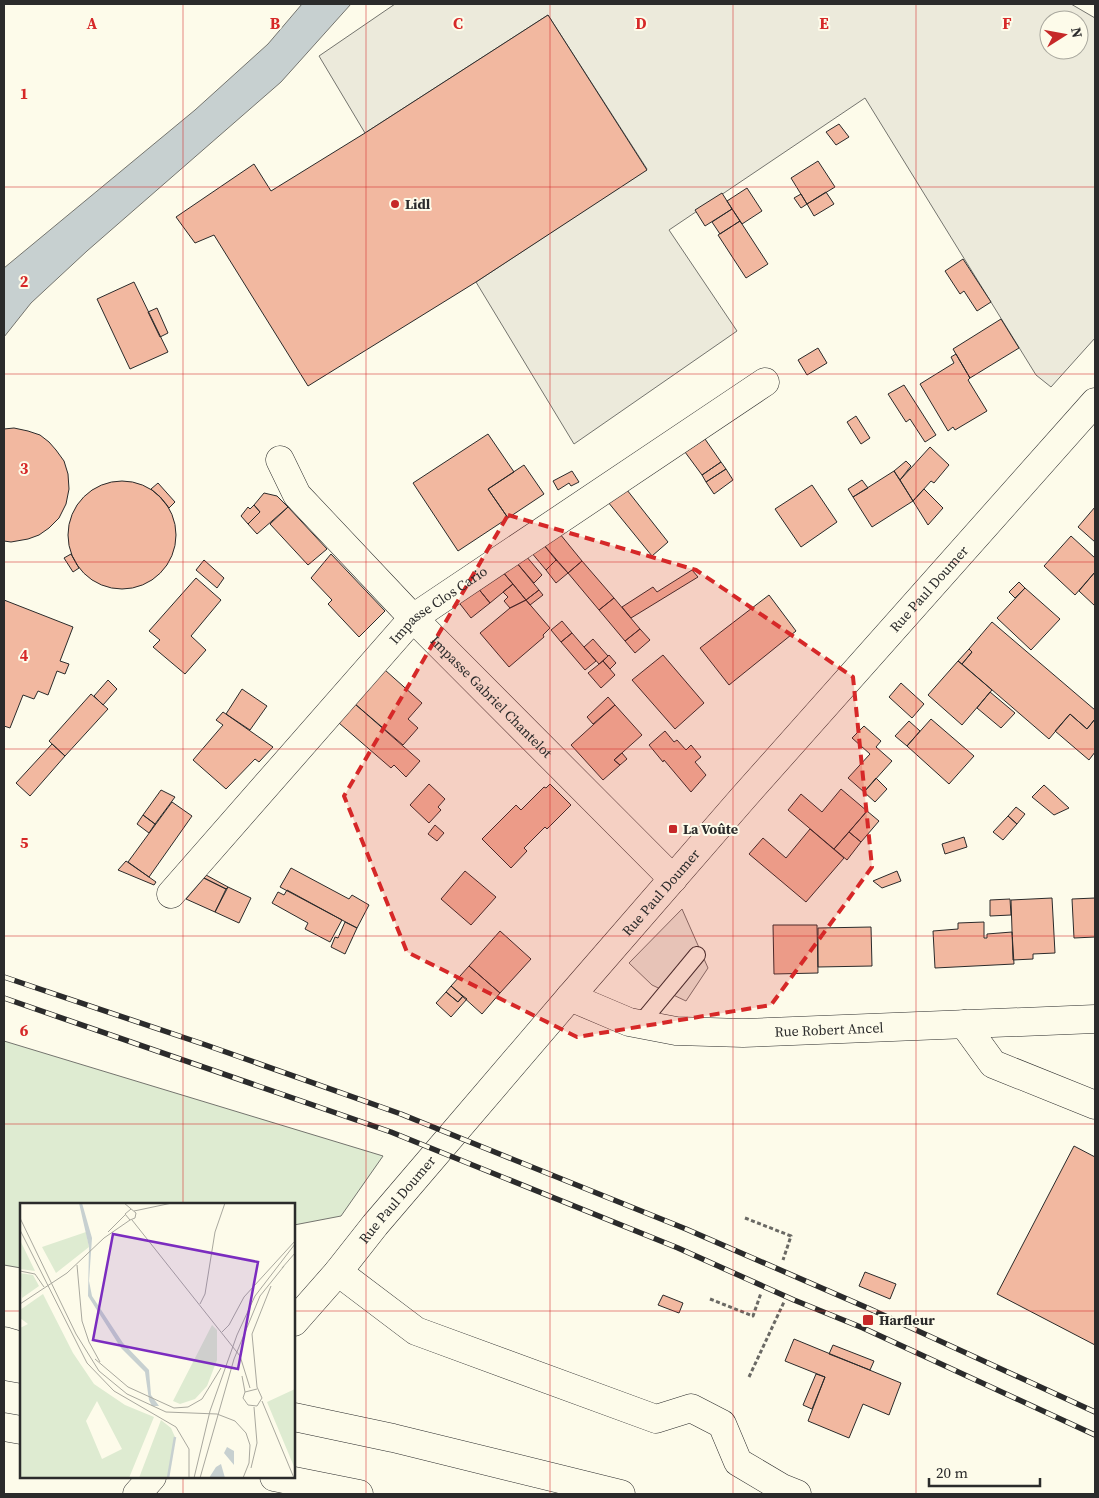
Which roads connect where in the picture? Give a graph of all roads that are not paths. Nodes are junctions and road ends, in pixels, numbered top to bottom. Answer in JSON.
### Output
{"nodes":[{"id":1,"x":765,"y":382,"type":"dead end"},
{"id":2,"x":1095,"y":402,"type":"edge"},
{"id":3,"x":280,"y":460,"type":"dead end"},
{"id":4,"x":413,"y":618,"type":"junction"},
{"id":5,"x":673,"y":878,"type":"junction"},
{"id":6,"x":171,"y":894,"type":"dead end"},
{"id":7,"x":697,"y":955,"type":"dead end"},
{"id":8,"x":570,"y":997,"type":"junction"},
{"id":9,"x":1095,"y":1020,"type":"edge"},
{"id":10,"x":640,"y":1024,"type":"junction"},
{"id":11,"x":964,"y":1024,"type":"junction"},
{"id":12,"x":1095,"y":1105,"type":"edge"},
{"id":13,"x":338,"y":1272,"type":"junction"},
{"id":14,"x":295,"y":1321,"type":"edge"},
{"id":15,"x":4,"y":1340,"type":"edge"},
{"id":16,"x":20,"y":1346,"type":"edge"},
{"id":17,"x":4,"y":1366,"type":"edge"},
{"id":18,"x":20,"y":1369,"type":"edge"},
{"id":19,"x":295,"y":1417,"type":"edge"},
{"id":20,"x":4,"y":1427,"type":"edge"},
{"id":21,"x":20,"y":1430,"type":"edge"},
{"id":22,"x":151,"y":1478,"type":"edge"},
{"id":23,"x":279,"y":1478,"type":"edge"},
{"id":24,"x":136,"y":1494,"type":"edge"},
{"id":25,"x":359,"y":1494,"type":"edge"},
{"id":26,"x":621,"y":1494,"type":"edge"},
{"id":27,"x":797,"y":1494,"type":"edge"}],
"edges":[{"from":1,"to":4,"type":"main road","name":"Impasse Clos Cario"},
{"from":2,"to":5,"type":"main road","name":"Rue Paul Doumer"},
{"from":3,"to":4,"type":"main road","name":"Impasse Gabriel Chantelot"},
{"from":4,"to":5,"type":"main road","name":"Impasse Gabriel Chantelot"},
{"from":4,"to":6,"type":"main road","name":"Impasse Clos Cario"},
{"from":5,"to":8,"type":"main road","name":"Rue Paul Doumer"},
{"from":7,"to":10,"type":"lane"},
{"from":8,"to":10,"type":"main road","name":"Rue Robert Ancel"},
{"from":8,"to":13,"type":"main road","name":"Rue Paul Doumer"},
{"from":9,"to":11,"type":"main road","name":"Rue Robert Ancel"},
{"from":10,"to":11,"type":"main road","name":"Rue Robert Ancel"},
{"from":11,"to":12,"type":"main road"},
{"from":13,"to":14,"type":"main road","name":"Rue Paul Doumer"},
{"from":13,"to":27,"type":"main road"},
{"from":15,"to":16,"type":"main road"},
{"from":17,"to":18,"type":"main road"},
{"from":19,"to":26,"type":"main road"},
{"from":20,"to":21,"type":"main road"},
{"from":22,"to":24,"type":"main road"},
{"from":23,"to":25,"type":"main road"}]}
